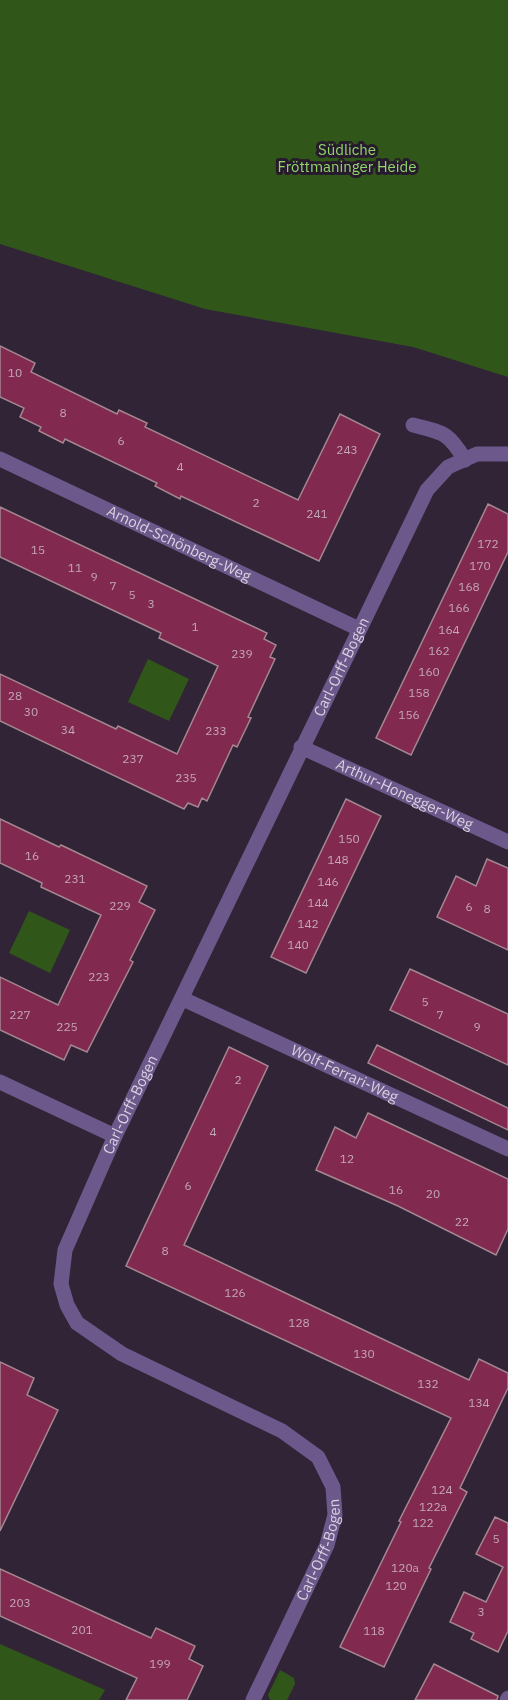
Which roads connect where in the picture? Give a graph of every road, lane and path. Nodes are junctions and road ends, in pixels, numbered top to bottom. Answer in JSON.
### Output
{"nodes":[{"id":1,"x":413,"y":425,"type":"dead end"},
{"id":2,"x":508,"y":454,"type":"edge"},
{"id":3,"x":0,"y":459,"type":"edge"},
{"id":4,"x":465,"y":460,"type":"junction"},
{"id":5,"x":359,"y":629,"type":"junction"},
{"id":6,"x":302,"y":747,"type":"junction"},
{"id":7,"x":508,"y":842,"type":"edge"},
{"id":8,"x":183,"y":999,"type":"junction"},
{"id":9,"x":0,"y":1082,"type":"edge"},
{"id":10,"x":115,"y":1136,"type":"junction"},
{"id":11,"x":508,"y":1149,"type":"edge"},
{"id":12,"x":254,"y":1700,"type":"edge"}],
"edges":[{"from":1,"to":4,"type":"street"},
{"from":2,"to":4,"type":"street","name":"Carl-Orff-Bogen"},
{"from":3,"to":5,"type":"street","name":"Arnold-Schönberg-Weg"},
{"from":4,"to":5,"type":"street","name":"Carl-Orff-Bogen"},
{"from":5,"to":6,"type":"street","name":"Carl-Orff-Bogen"},
{"from":6,"to":7,"type":"street","name":"Arthur-Honegger-Weg"},
{"from":6,"to":8,"type":"street","name":"Carl-Orff-Bogen"},
{"from":8,"to":10,"type":"street","name":"Carl-Orff-Bogen"},
{"from":8,"to":11,"type":"street","name":"Wolf-Ferrari-Weg"},
{"from":9,"to":10,"type":"street"},
{"from":10,"to":12,"type":"street","name":"Carl-Orff-Bogen"}]}
